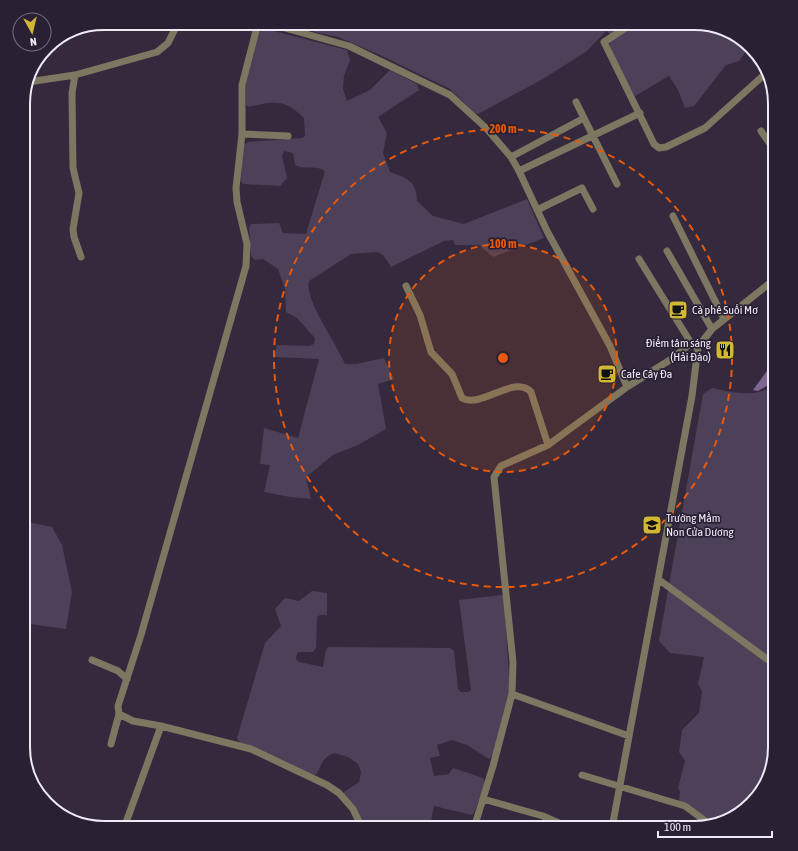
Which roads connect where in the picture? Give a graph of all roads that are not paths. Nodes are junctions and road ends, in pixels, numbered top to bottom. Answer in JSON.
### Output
{"nodes":[{"id":1,"x":174,"y":30,"type":"edge"},
{"id":2,"x":256,"y":30,"type":"edge"},
{"id":3,"x":292,"y":30,"type":"edge"},
{"id":4,"x":622,"y":30,"type":"edge"},
{"id":5,"x":75,"y":75,"type":"junction"},
{"id":6,"x":762,"y":76,"type":"edge"},
{"id":7,"x":34,"y":81,"type":"edge"},
{"id":8,"x":576,"y":102,"type":"dead end"},
{"id":9,"x":640,"y":113,"type":"junction"},
{"id":10,"x":584,"y":118,"type":"junction"},
{"id":11,"x":761,"y":131,"type":"dead end"},
{"id":12,"x":242,"y":134,"type":"junction"},
{"id":13,"x":593,"y":135,"type":"junction"},
{"id":14,"x":288,"y":136,"type":"dead end"},
{"id":15,"x":768,"y":141,"type":"edge"},
{"id":16,"x":511,"y":157,"type":"junction"},
{"id":17,"x":519,"y":171,"type":"junction"},
{"id":18,"x":617,"y":184,"type":"dead end"},
{"id":19,"x":594,"y":209,"type":"dead end"},
{"id":20,"x":537,"y":210,"type":"junction"},
{"id":21,"x":672,"y":216,"type":"dead end"},
{"id":22,"x":667,"y":251,"type":"dead end"},
{"id":23,"x":81,"y":257,"type":"dead end"},
{"id":24,"x":639,"y":259,"type":"dead end"},
{"id":25,"x":768,"y":284,"type":"edge"},
{"id":26,"x":406,"y":286,"type":"dead end"},
{"id":27,"x":724,"y":319,"type":"junction"},
{"id":28,"x":712,"y":329,"type":"junction"},
{"id":29,"x":691,"y":343,"type":"junction"},
{"id":30,"x":698,"y":347,"type":"junction"},
{"id":31,"x":627,"y":387,"type":"junction"},
{"id":32,"x":548,"y":445,"type":"junction"},
{"id":33,"x":658,"y":579,"type":"junction"},
{"id":34,"x":92,"y":660,"type":"dead end"},
{"id":35,"x":768,"y":660,"type":"edge"},
{"id":36,"x":127,"y":679,"type":"junction"},
{"id":37,"x":512,"y":694,"type":"junction"},
{"id":38,"x":119,"y":714,"type":"junction"},
{"id":39,"x":161,"y":726,"type":"junction"},
{"id":40,"x":629,"y":736,"type":"junction"},
{"id":41,"x":111,"y":744,"type":"dead end"},
{"id":42,"x":582,"y":775,"type":"dead end"},
{"id":43,"x":620,"y":787,"type":"junction"},
{"id":44,"x":483,"y":799,"type":"junction"},
{"id":45,"x":127,"y":821,"type":"edge"},
{"id":46,"x":359,"y":821,"type":"edge"},
{"id":47,"x":476,"y":821,"type":"edge"},
{"id":48,"x":554,"y":821,"type":"edge"},
{"id":49,"x":613,"y":821,"type":"edge"},
{"id":50,"x":704,"y":821,"type":"edge"}],
"edges":[{"from":1,"to":5,"type":"street"},
{"from":2,"to":12,"type":"street"},
{"from":3,"to":16,"type":"street"},
{"from":4,"to":9,"type":"street"},
{"from":5,"to":7,"type":"street"},
{"from":5,"to":23,"type":"street"},
{"from":6,"to":9,"type":"street"},
{"from":8,"to":10,"type":"street"},
{"from":9,"to":13,"type":"street"},
{"from":10,"to":13,"type":"street"},
{"from":10,"to":16,"type":"street"},
{"from":11,"to":15,"type":"street"},
{"from":12,"to":14,"type":"street"},
{"from":12,"to":36,"type":"street"},
{"from":13,"to":17,"type":"street"},
{"from":13,"to":18,"type":"street"},
{"from":16,"to":17,"type":"street"},
{"from":17,"to":20,"type":"street"},
{"from":19,"to":20,"type":"street"},
{"from":20,"to":31,"type":"street"},
{"from":21,"to":27,"type":"street"},
{"from":22,"to":28,"type":"street"},
{"from":24,"to":29,"type":"street"},
{"from":25,"to":27,"type":"street"},
{"from":26,"to":32,"type":"street"},
{"from":27,"to":28,"type":"street"},
{"from":28,"to":30,"type":"street"},
{"from":29,"to":30,"type":"street"},
{"from":29,"to":31,"type":"street"},
{"from":30,"to":33,"type":"street"},
{"from":31,"to":32,"type":"street"},
{"from":32,"to":37,"type":"street"},
{"from":33,"to":35,"type":"street"},
{"from":33,"to":40,"type":"street"},
{"from":34,"to":36,"type":"street"},
{"from":36,"to":38,"type":"street"},
{"from":37,"to":40,"type":"street"},
{"from":37,"to":44,"type":"street"},
{"from":38,"to":39,"type":"street"},
{"from":38,"to":41,"type":"street"},
{"from":39,"to":45,"type":"street"},
{"from":39,"to":46,"type":"street"},
{"from":40,"to":43,"type":"street"},
{"from":42,"to":43,"type":"street"},
{"from":43,"to":49,"type":"street"},
{"from":43,"to":50,"type":"street"},
{"from":44,"to":47,"type":"street"},
{"from":44,"to":48,"type":"street"}]}
